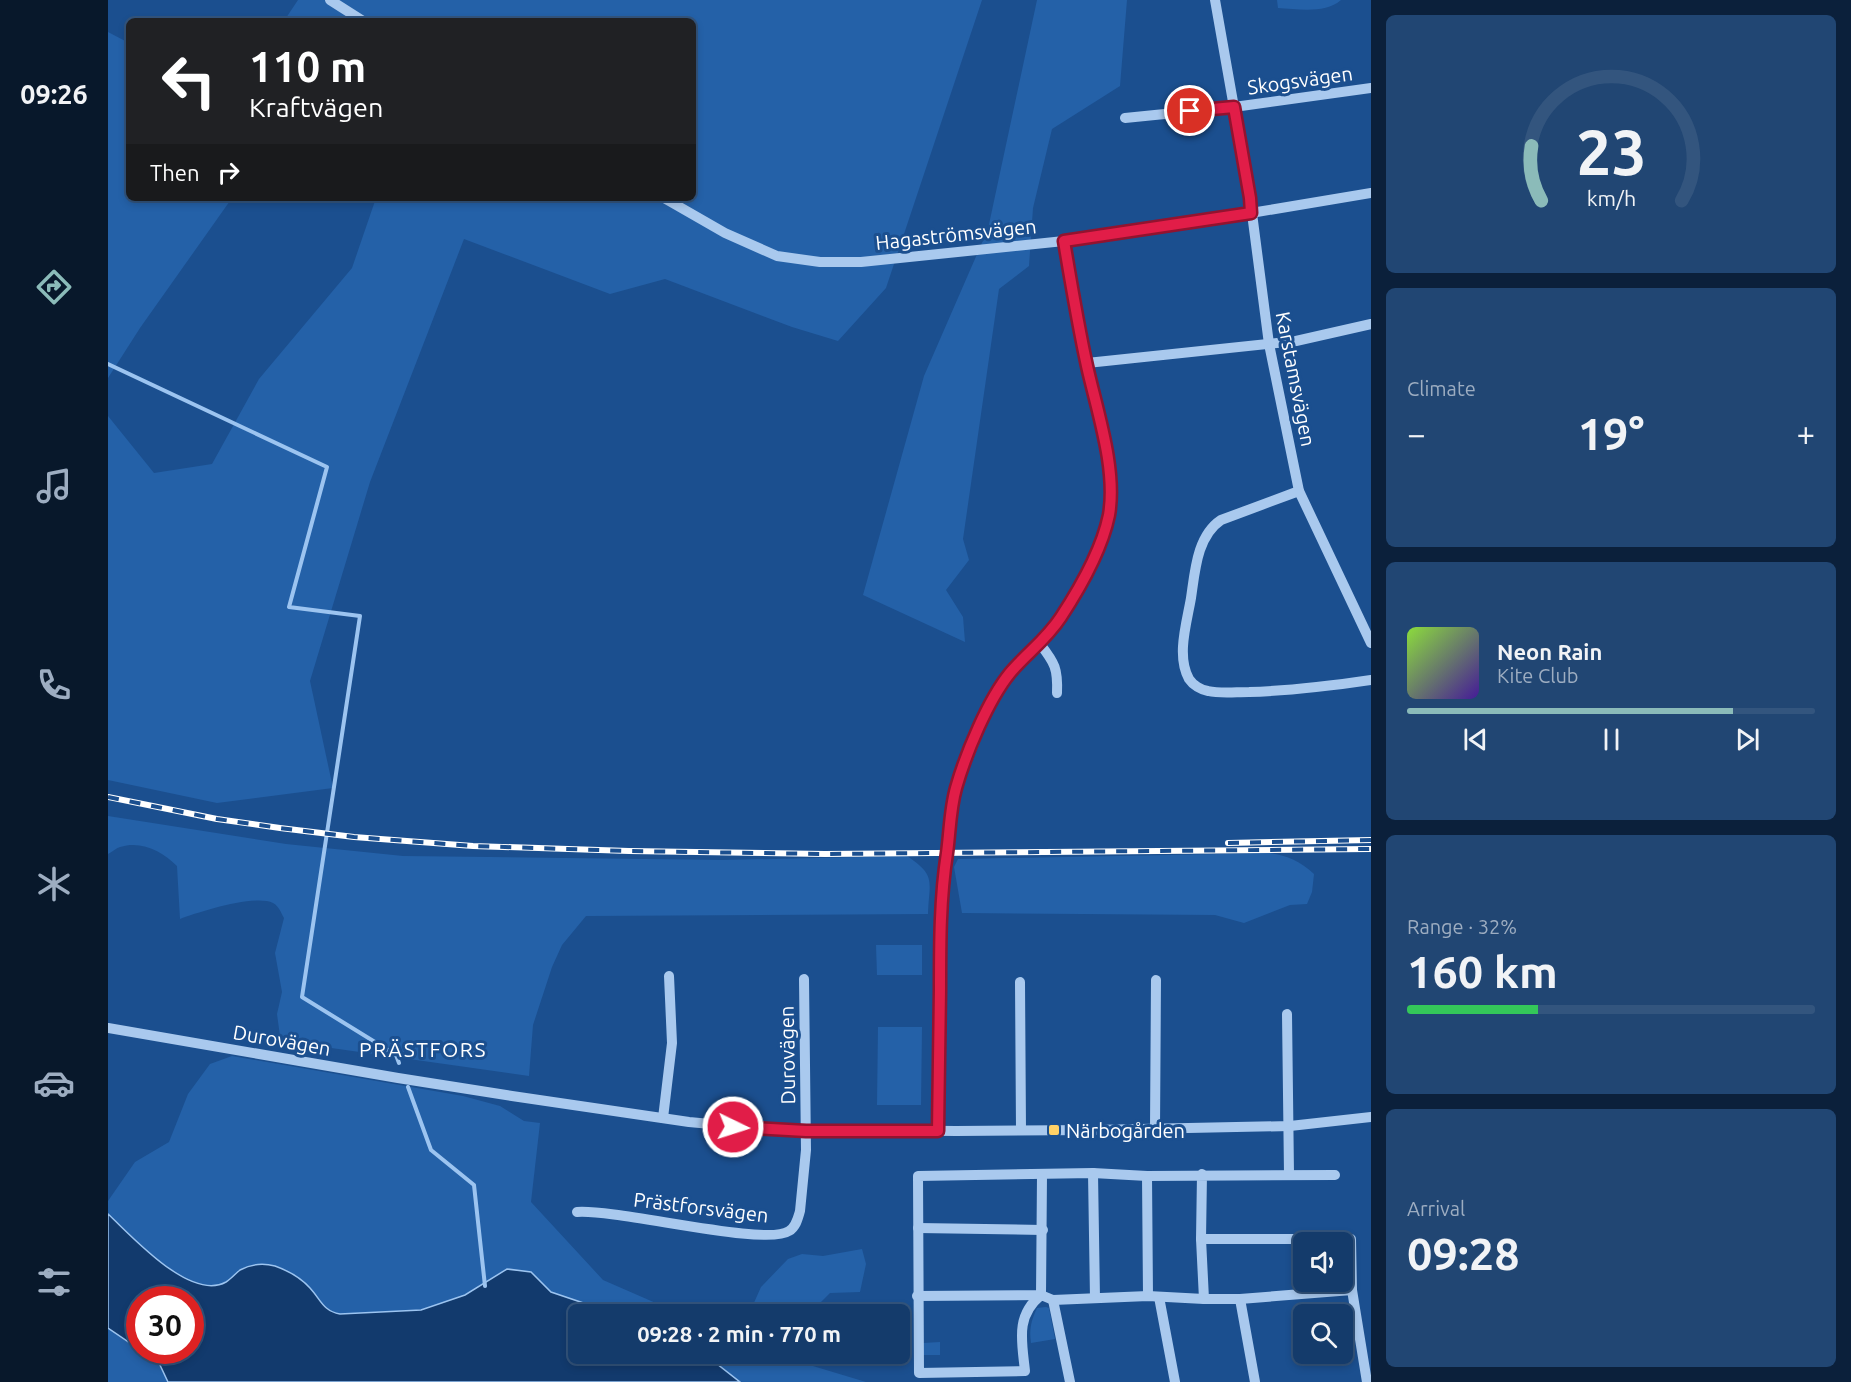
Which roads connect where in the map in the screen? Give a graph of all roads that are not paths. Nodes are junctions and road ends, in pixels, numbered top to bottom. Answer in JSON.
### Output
{"nodes":[{"id":1,"x":330,"y":0,"type":"edge"},
{"id":2,"x":1215,"y":0,"type":"edge"},
{"id":3,"x":358,"y":18,"type":"edge"},
{"id":4,"x":1371,"y":88,"type":"edge"},
{"id":5,"x":1234,"y":107,"type":"junction"},
{"id":6,"x":1125,"y":118,"type":"dead end"},
{"id":7,"x":1371,"y":193,"type":"edge"},
{"id":8,"x":669,"y":201,"type":"edge"},
{"id":9,"x":1251,"y":213,"type":"junction"},
{"id":10,"x":1064,"y":241,"type":"junction"},
{"id":11,"x":1371,"y":324,"type":"edge"},
{"id":12,"x":1269,"y":344,"type":"junction"},
{"id":13,"x":1087,"y":363,"type":"junction"},
{"id":14,"x":1299,"y":491,"type":"junction"},
{"id":15,"x":1040,"y":644,"type":"junction"},
{"id":16,"x":1371,"y":644,"type":"edge"},
{"id":17,"x":1371,"y":680,"type":"edge"},
{"id":18,"x":1057,"y":693,"type":"dead end"},
{"id":19,"x":669,"y":976,"type":"dead end"},
{"id":20,"x":804,"y":980,"type":"dead end"},
{"id":21,"x":1156,"y":980,"type":"dead end"},
{"id":22,"x":1020,"y":982,"type":"dead end"},
{"id":23,"x":1287,"y":1014,"type":"dead end"},
{"id":24,"x":108,"y":1028,"type":"edge"},
{"id":25,"x":1371,"y":1117,"type":"edge"},
{"id":26,"x":663,"y":1118,"type":"junction"},
{"id":27,"x":1290,"y":1126,"type":"junction"},
{"id":28,"x":1155,"y":1129,"type":"junction"},
{"id":29,"x":1021,"y":1130,"type":"junction"},
{"id":30,"x":806,"y":1131,"type":"junction"},
{"id":31,"x":938,"y":1131,"type":"junction"},
{"id":32,"x":1093,"y":1173,"type":"junction"},
{"id":33,"x":1202,"y":1174,"type":"junction"},
{"id":34,"x":1289,"y":1174,"type":"junction"},
{"id":35,"x":1042,"y":1175,"type":"junction"},
{"id":36,"x":1335,"y":1175,"type":"dead end"},
{"id":37,"x":1147,"y":1176,"type":"junction"},
{"id":38,"x":577,"y":1212,"type":"dead end"},
{"id":39,"x":918,"y":1228,"type":"junction"},
{"id":40,"x":1043,"y":1230,"type":"junction"},
{"id":41,"x":1202,"y":1239,"type":"junction"},
{"id":42,"x":1293,"y":1239,"type":"edge"},
{"id":43,"x":1327,"y":1292,"type":"edge"},
{"id":44,"x":1352,"y":1292,"type":"edge"},
{"id":45,"x":1041,"y":1295,"type":"junction"},
{"id":46,"x":917,"y":1296,"type":"junction"},
{"id":47,"x":1154,"y":1297,"type":"junction"},
{"id":48,"x":1095,"y":1298,"type":"junction"},
{"id":49,"x":1204,"y":1299,"type":"junction"},
{"id":50,"x":1240,"y":1299,"type":"junction"},
{"id":51,"x":1053,"y":1300,"type":"junction"},
{"id":52,"x":1026,"y":1376,"type":"edge"},
{"id":53,"x":1070,"y":1382,"type":"edge"},
{"id":54,"x":1175,"y":1382,"type":"edge"},
{"id":55,"x":1255,"y":1382,"type":"edge"},
{"id":56,"x":1367,"y":1382,"type":"edge"}],
"edges":[{"from":1,"to":3,"type":"street"},
{"from":2,"to":5,"type":"street","name":"Skogsvägen"},
{"from":4,"to":5,"type":"street","name":"Skogsvägen"},
{"from":5,"to":6,"type":"street"},
{"from":5,"to":9,"type":"street","name":"Karstamsvägen"},
{"from":7,"to":9,"type":"street","name":"Hagaströmsvägen"},
{"from":8,"to":10,"type":"street","name":"Hagaströmsvägen"},
{"from":9,"to":10,"type":"street","name":"Hagaströmsvägen"},
{"from":9,"to":12,"type":"street","name":"Karstamsvägen"},
{"from":10,"to":13,"type":"street"},
{"from":11,"to":12,"type":"street"},
{"from":12,"to":13,"type":"street"},
{"from":12,"to":14,"type":"street","name":"Karstamsvägen"},
{"from":13,"to":15,"type":"street"},
{"from":14,"to":16,"type":"street","name":"Karstamsvägen"},
{"from":14,"to":17,"type":"street"},
{"from":15,"to":18,"type":"street"},
{"from":15,"to":31,"type":"street"},
{"from":19,"to":26,"type":"street"},
{"from":20,"to":30,"type":"street","name":"Durovägen"},
{"from":21,"to":28,"type":"street"},
{"from":22,"to":29,"type":"street"},
{"from":23,"to":27,"type":"street"},
{"from":24,"to":26,"type":"street","name":"Durovägen"},
{"from":25,"to":27,"type":"street","name":"Durovägen"},
{"from":26,"to":30,"type":"street","name":"Durovägen"},
{"from":27,"to":28,"type":"street","name":"Durovägen"},
{"from":27,"to":34,"type":"street"},
{"from":28,"to":29,"type":"street","name":"Durovägen"},
{"from":29,"to":31,"type":"street","name":"Durovägen"},
{"from":30,"to":31,"type":"street","name":"Durovägen"},
{"from":30,"to":38,"type":"street","name":"Prästforsvägen"},
{"from":32,"to":35,"type":"street"},
{"from":32,"to":37,"type":"street"},
{"from":32,"to":48,"type":"street"},
{"from":33,"to":34,"type":"street"},
{"from":33,"to":37,"type":"street"},
{"from":33,"to":41,"type":"street"},
{"from":34,"to":36,"type":"street"},
{"from":35,"to":39,"type":"street"},
{"from":35,"to":40,"type":"street"},
{"from":37,"to":47,"type":"street"},
{"from":39,"to":40,"type":"street"},
{"from":39,"to":46,"type":"street"},
{"from":40,"to":45,"type":"street"},
{"from":41,"to":42,"type":"street"},
{"from":41,"to":49,"type":"street"},
{"from":43,"to":50,"type":"street"},
{"from":44,"to":56,"type":"street"},
{"from":45,"to":46,"type":"street"},
{"from":45,"to":51,"type":"street"},
{"from":45,"to":52,"type":"street"},
{"from":46,"to":52,"type":"street"},
{"from":47,"to":48,"type":"street"},
{"from":47,"to":49,"type":"street"},
{"from":47,"to":54,"type":"street"},
{"from":48,"to":51,"type":"street"},
{"from":49,"to":50,"type":"street"},
{"from":50,"to":55,"type":"street"},
{"from":51,"to":53,"type":"street"}]}
